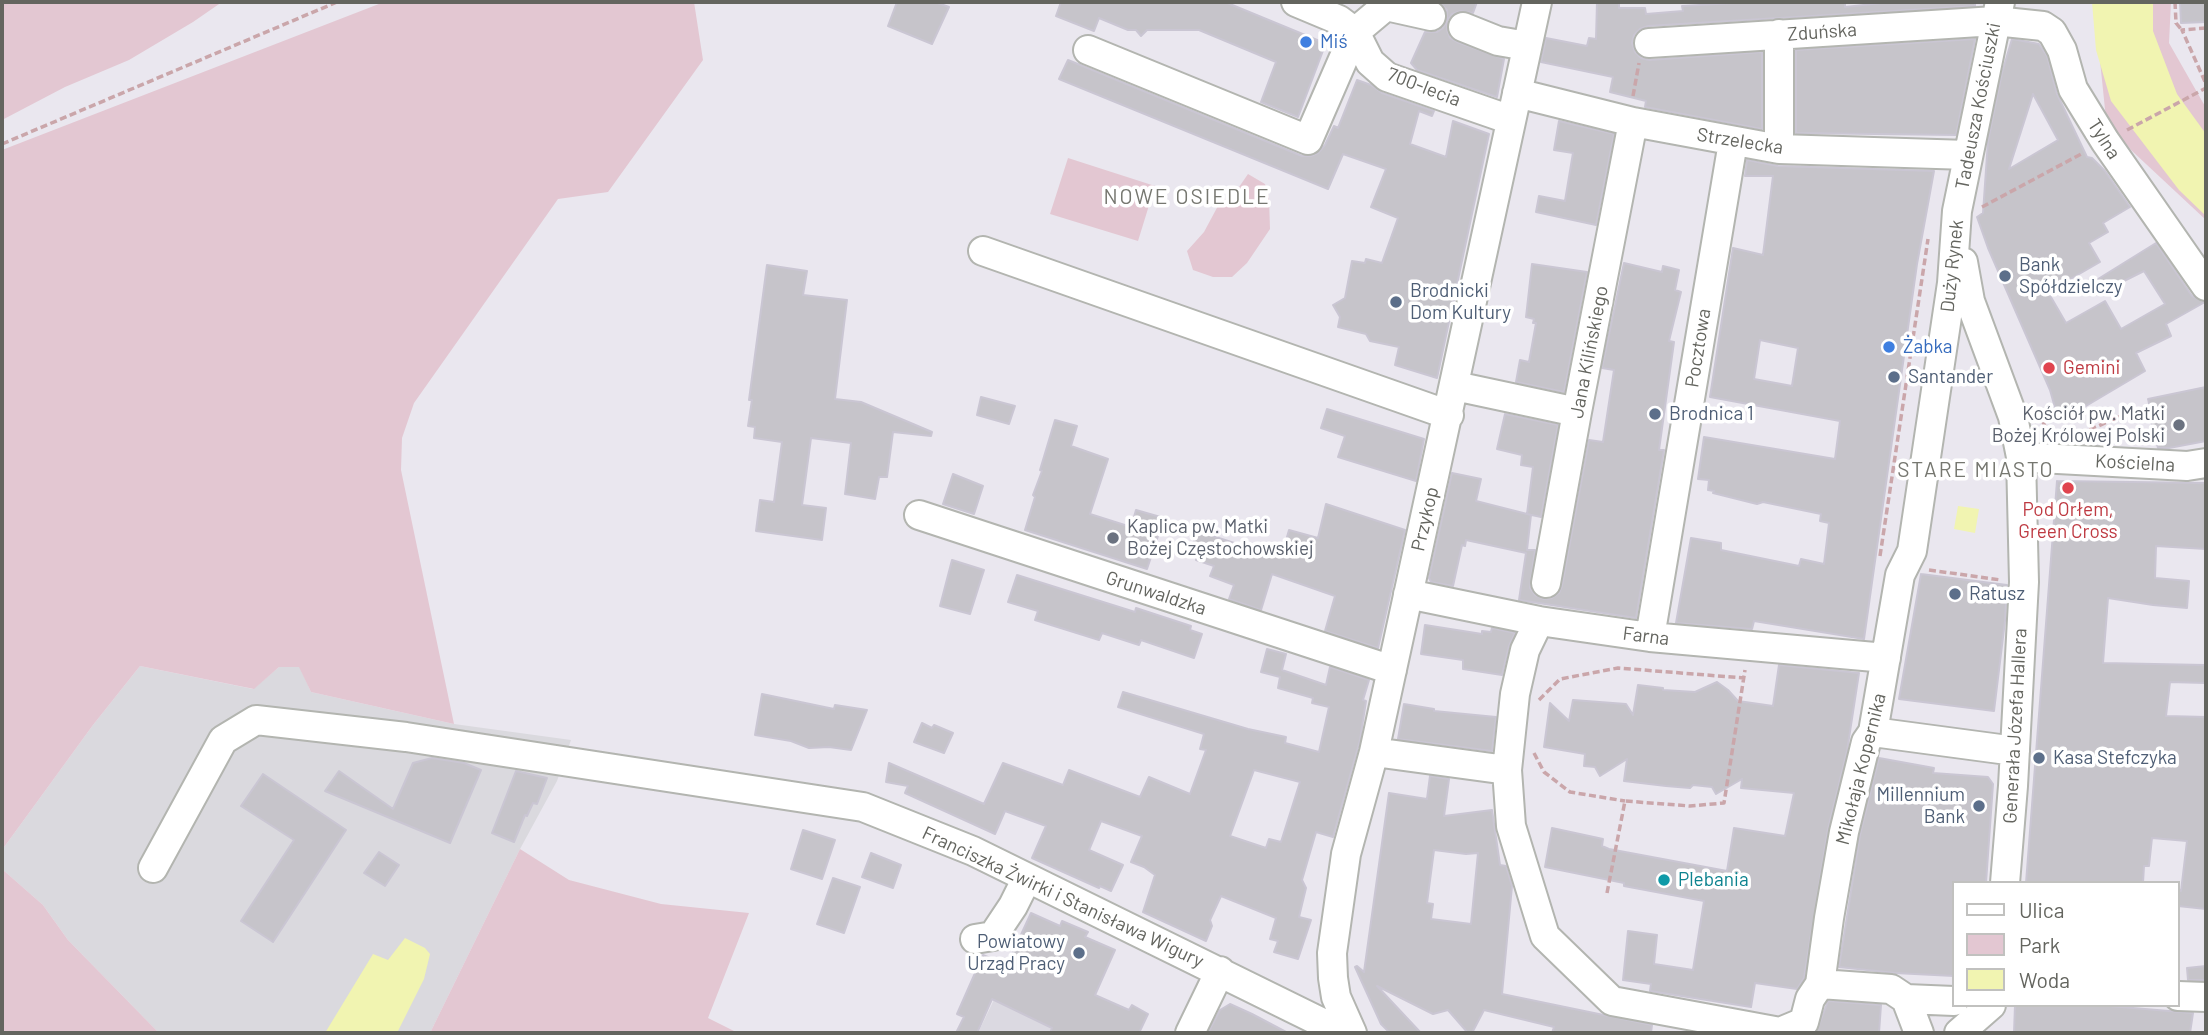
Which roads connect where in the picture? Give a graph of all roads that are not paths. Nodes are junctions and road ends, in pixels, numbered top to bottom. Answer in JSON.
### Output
{"nodes":[{"id":1,"x":1296,"y":2,"type":"edge"},
{"id":2,"x":1537,"y":2,"type":"edge"},
{"id":3,"x":1997,"y":11,"type":"edge"},
{"id":4,"x":1432,"y":16,"type":"dead end"},
{"id":5,"x":1462,"y":27,"type":"dead end"},
{"id":6,"x":1355,"y":32,"type":"junction"},
{"id":7,"x":1779,"y":34,"type":"junction"},
{"id":8,"x":1649,"y":43,"type":"dead end"},
{"id":9,"x":1527,"y":46,"type":"junction"},
{"id":10,"x":1088,"y":50,"type":"dead end"},
{"id":11,"x":1514,"y":106,"type":"junction"},
{"id":12,"x":1633,"y":121,"type":"junction"},
{"id":13,"x":1733,"y":142,"type":"junction"},
{"id":14,"x":1779,"y":149,"type":"junction"},
{"id":15,"x":1968,"y":155,"type":"junction"},
{"id":16,"x":1970,"y":209,"type":"junction"},
{"id":17,"x":983,"y":251,"type":"dead end"},
{"id":18,"x":2206,"y":286,"type":"edge"},
{"id":19,"x":1455,"y":386,"type":"junction"},
{"id":20,"x":1577,"y":412,"type":"junction"},
{"id":21,"x":1449,"y":415,"type":"junction"},
{"id":22,"x":2021,"y":457,"type":"junction"},
{"id":23,"x":2206,"y":463,"type":"edge"},
{"id":24,"x":919,"y":516,"type":"dead end"},
{"id":25,"x":1906,"y":565,"type":"joint"},
{"id":26,"x":2024,"y":576,"type":"joint"},
{"id":27,"x":1546,"y":583,"type":"dead end"},
{"id":28,"x":1408,"y":594,"type":"junction"},
{"id":29,"x":1539,"y":621,"type":"junction"},
{"id":30,"x":1650,"y":637,"type":"junction"},
{"id":31,"x":1886,"y":658,"type":"junction"},
{"id":32,"x":1392,"y":670,"type":"junction"},
{"id":33,"x":1873,"y":732,"type":"junction"},
{"id":34,"x":2015,"y":751,"type":"junction"},
{"id":35,"x":1374,"y":752,"type":"junction"},
{"id":36,"x":1507,"y":770,"type":"junction"},
{"id":37,"x":153,"y":868,"type":"dead end"},
{"id":38,"x":1027,"y":878,"type":"junction"},
{"id":39,"x":2005,"y":881,"type":"edge"},
{"id":40,"x":975,"y":939,"type":"dead end"},
{"id":41,"x":1220,"y":971,"type":"junction"},
{"id":42,"x":1820,"y":984,"type":"junction"},
{"id":43,"x":2180,"y":996,"type":"edge"},
{"id":44,"x":2206,"y":997,"type":"edge"},
{"id":45,"x":1906,"y":999,"type":"junction"},
{"id":46,"x":1952,"y":1001,"type":"edge"},
{"id":47,"x":1989,"y":1007,"type":"edge"},
{"id":48,"x":1190,"y":1033,"type":"edge"},
{"id":49,"x":1343,"y":1033,"type":"edge"},
{"id":50,"x":1352,"y":1033,"type":"edge"},
{"id":51,"x":1919,"y":1033,"type":"edge"},
{"id":52,"x":1959,"y":1033,"type":"edge"}],
"edges":[{"from":1,"to":6,"type":"street"},
{"from":2,"to":9,"type":"street","name":"Przykop"},
{"from":3,"to":7,"type":"street","name":"Zduńska"},
{"from":3,"to":15,"type":"street","name":"Tadeusza Kościuszki"},
{"from":3,"to":18,"type":"street","name":"Tylna"},
{"from":4,"to":6,"type":"street"},
{"from":5,"to":9,"type":"street"},
{"from":6,"to":10,"type":"street"},
{"from":6,"to":11,"type":"street","name":"700-lecia"},
{"from":7,"to":8,"type":"street","name":"Zduńska"},
{"from":7,"to":14,"type":"street"},
{"from":9,"to":11,"type":"street","name":"Przykop"},
{"from":11,"to":12,"type":"street","name":"Strzelecka"},
{"from":11,"to":19,"type":"street","name":"Przykop"},
{"from":12,"to":13,"type":"street","name":"Strzelecka"},
{"from":12,"to":20,"type":"street","name":"Jana Kilińskiego"},
{"from":13,"to":14,"type":"street","name":"Strzelecka"},
{"from":13,"to":30,"type":"street","name":"Pocztowa"},
{"from":14,"to":15,"type":"street","name":"Strzelecka"},
{"from":15,"to":16,"type":"street","name":"Tadeusza Kościuszki"},
{"from":16,"to":22,"type":"street","name":"Duży Rynek"},
{"from":16,"to":25,"type":"street","name":"Duży Rynek"},
{"from":17,"to":21,"type":"street"},
{"from":19,"to":20,"type":"street"},
{"from":19,"to":21,"type":"street","name":"Przykop"},
{"from":20,"to":27,"type":"street","name":"Jana Kilińskiego"},
{"from":21,"to":28,"type":"street","name":"Przykop"},
{"from":22,"to":23,"type":"street","name":"Kościelna"},
{"from":22,"to":26,"type":"street","name":"Duży Rynek"},
{"from":24,"to":32,"type":"street","name":"Grunwaldzka"},
{"from":25,"to":31,"type":"street","name":"Mikołaja Kopernika"},
{"from":26,"to":34,"type":"street","name":"Generała Józefa Hallera"},
{"from":28,"to":29,"type":"street","name":"Farna"},
{"from":28,"to":32,"type":"street","name":"Przykop"},
{"from":29,"to":30,"type":"street","name":"Farna"},
{"from":29,"to":36,"type":"street"},
{"from":30,"to":31,"type":"street","name":"Farna"},
{"from":31,"to":33,"type":"street","name":"Mikołaja Kopernika"},
{"from":32,"to":35,"type":"street","name":"Przykop"},
{"from":33,"to":34,"type":"street"},
{"from":33,"to":42,"type":"street","name":"Mikołaja Kopernika"},
{"from":34,"to":39,"type":"street","name":"Generała Józefa Hallera"},
{"from":35,"to":36,"type":"street"},
{"from":35,"to":50,"type":"street","name":"Przykop"},
{"from":36,"to":42,"type":"street","name":"Mikołaja Kopernika"},
{"from":37,"to":38,"type":"street","name":"Franciszka Żwirki i Stanisława Wigury"},
{"from":38,"to":40,"type":"street"},
{"from":38,"to":41,"type":"street","name":"Franciszka Żwirki i Stanisława Wigury"},
{"from":41,"to":48,"type":"street"},
{"from":41,"to":49,"type":"street","name":"Franciszka Żwirki i Stanisława Wigury"},
{"from":42,"to":45,"type":"street"},
{"from":43,"to":44,"type":"street"},
{"from":45,"to":46,"type":"street"},
{"from":45,"to":51,"type":"street"},
{"from":47,"to":52,"type":"street"}]}
